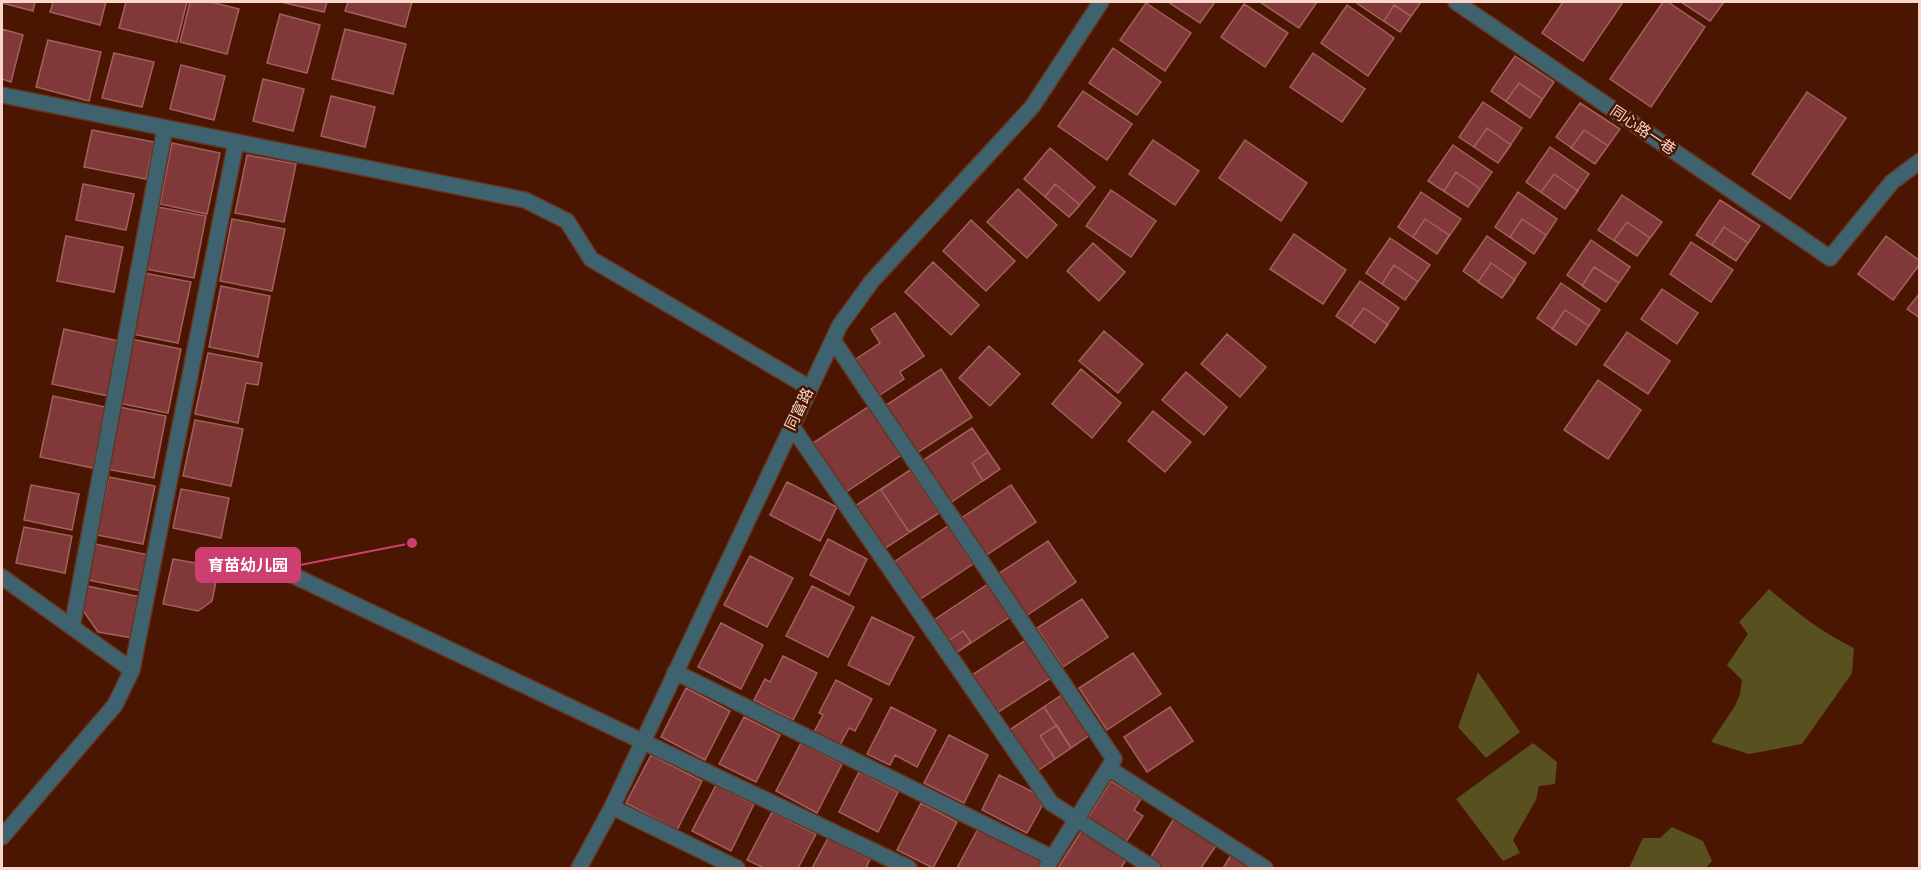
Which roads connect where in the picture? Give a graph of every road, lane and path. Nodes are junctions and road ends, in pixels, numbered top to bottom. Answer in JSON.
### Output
{"nodes":[{"id":1,"x":1101,"y":2,"type":"edge"},
{"id":2,"x":1456,"y":2,"type":"edge"},
{"id":3,"x":2,"y":95,"type":"edge"},
{"id":4,"x":165,"y":128,"type":"junction"},
{"id":5,"x":236,"y":142,"type":"junction"},
{"id":6,"x":1920,"y":161,"type":"edge"},
{"id":7,"x":832,"y":340,"type":"junction"},
{"id":8,"x":810,"y":388,"type":"junction"},
{"id":9,"x":791,"y":425,"type":"junction"},
{"id":10,"x":286,"y":572,"type":"dead end"},
{"id":11,"x":2,"y":577,"type":"edge"},
{"id":12,"x":72,"y":627,"type":"junction"},
{"id":13,"x":132,"y":670,"type":"junction"},
{"id":14,"x":675,"y":672,"type":"junction"},
{"id":15,"x":643,"y":740,"type":"junction"},
{"id":16,"x":1108,"y":768,"type":"junction"},
{"id":17,"x":612,"y":807,"type":"junction"},
{"id":18,"x":1076,"y":821,"type":"junction"},
{"id":19,"x":2,"y":837,"type":"edge"},
{"id":20,"x":1050,"y":863,"type":"edge"},
{"id":21,"x":579,"y":868,"type":"edge"},
{"id":22,"x":737,"y":868,"type":"edge"},
{"id":23,"x":909,"y":868,"type":"edge"},
{"id":24,"x":1153,"y":868,"type":"edge"},
{"id":25,"x":1265,"y":868,"type":"edge"}],
"edges":[{"from":1,"to":7,"type":"street","name":"同富路"},
{"from":2,"to":6,"type":"street","name":"同心路一巷"},
{"from":3,"to":4,"type":"street"},
{"from":4,"to":5,"type":"street"},
{"from":4,"to":12,"type":"street"},
{"from":5,"to":8,"type":"street"},
{"from":5,"to":13,"type":"street"},
{"from":7,"to":8,"type":"street","name":"同富路"},
{"from":7,"to":16,"type":"street"},
{"from":8,"to":9,"type":"street","name":"同富路"},
{"from":9,"to":14,"type":"street","name":"同富路"},
{"from":9,"to":18,"type":"street"},
{"from":10,"to":15,"type":"street"},
{"from":11,"to":12,"type":"street"},
{"from":12,"to":13,"type":"street"},
{"from":13,"to":19,"type":"street"},
{"from":14,"to":15,"type":"street","name":"同富路"},
{"from":14,"to":20,"type":"street"},
{"from":15,"to":17,"type":"street","name":"同富路"},
{"from":15,"to":23,"type":"street"},
{"from":16,"to":18,"type":"street"},
{"from":16,"to":25,"type":"street"},
{"from":17,"to":21,"type":"street","name":"同富路"},
{"from":17,"to":22,"type":"street"},
{"from":18,"to":20,"type":"street"},
{"from":18,"to":24,"type":"street"}]}
